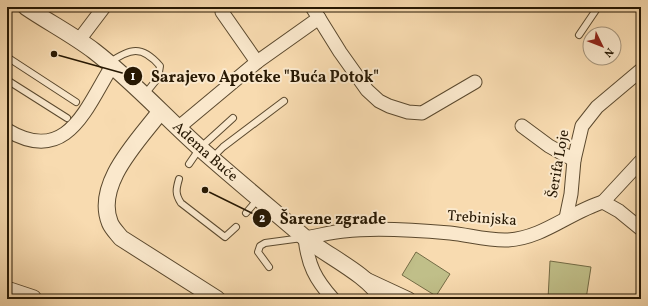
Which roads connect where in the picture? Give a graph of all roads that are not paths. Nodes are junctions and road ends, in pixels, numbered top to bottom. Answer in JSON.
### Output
{"nodes":[{"id":1,"x":10,"y":7,"type":"edge"},
{"id":2,"x":26,"y":7,"type":"edge"},
{"id":3,"x":104,"y":7,"type":"edge"},
{"id":4,"x":312,"y":7,"type":"edge"},
{"id":5,"x":598,"y":7,"type":"edge"},
{"id":6,"x":222,"y":12,"type":"dead end"},
{"id":7,"x":7,"y":14,"type":"edge"},
{"id":8,"x":319,"y":18,"type":"junction"},
{"id":9,"x":579,"y":35,"type":"dead end"},
{"id":10,"x":80,"y":40,"type":"junction"},
{"id":11,"x":7,"y":56,"type":"edge"},
{"id":12,"x":257,"y":62,"type":"junction"},
{"id":13,"x":110,"y":65,"type":"junction"},
{"id":14,"x":641,"y":70,"type":"edge"},
{"id":15,"x":7,"y":80,"type":"edge"},
{"id":16,"x":475,"y":82,"type":"dead end"},
{"id":17,"x":144,"y":96,"type":"junction"},
{"id":18,"x":284,"y":101,"type":"dead end"},
{"id":19,"x":76,"y":102,"type":"dead end"},
{"id":20,"x":160,"y":112,"type":"junction"},
{"id":21,"x":67,"y":118,"type":"dead end"},
{"id":22,"x":233,"y":118,"type":"dead end"},
{"id":23,"x":522,"y":126,"type":"dead end"},
{"id":24,"x":179,"y":127,"type":"junction"},
{"id":25,"x":7,"y":130,"type":"edge"},
{"id":26,"x":206,"y":153,"type":"junction"},
{"id":27,"x":574,"y":160,"type":"junction"},
{"id":28,"x":641,"y":161,"type":"edge"},
{"id":29,"x":189,"y":164,"type":"dead end"},
{"id":30,"x":179,"y":179,"type":"dead end"},
{"id":31,"x":258,"y":199,"type":"junction"},
{"id":32,"x":603,"y":202,"type":"junction"},
{"id":33,"x":246,"y":213,"type":"dead end"},
{"id":34,"x":566,"y":218,"type":"junction"},
{"id":35,"x":236,"y":227,"type":"dead end"},
{"id":36,"x":641,"y":229,"type":"edge"},
{"id":37,"x":305,"y":238,"type":"junction"},
{"id":38,"x":269,"y":267,"type":"dead end"},
{"id":39,"x":356,"y":274,"type":"junction"},
{"id":40,"x":7,"y":288,"type":"edge"},
{"id":41,"x":35,"y":299,"type":"edge"},
{"id":42,"x":217,"y":299,"type":"edge"},
{"id":43,"x":333,"y":299,"type":"edge"},
{"id":44,"x":382,"y":299,"type":"edge"},
{"id":45,"x":409,"y":299,"type":"edge"}],
"edges":[{"from":1,"to":7,"type":"lane"},
{"from":2,"to":10,"type":"street","name":"Adema Buće"},
{"from":3,"to":10,"type":"street"},
{"from":4,"to":8,"type":"street"},
{"from":5,"to":9,"type":"lane"},
{"from":6,"to":12,"type":"street"},
{"from":8,"to":12,"type":"street"},
{"from":8,"to":16,"type":"street"},
{"from":10,"to":13,"type":"street","name":"Adema Buće"},
{"from":11,"to":19,"type":"lane"},
{"from":12,"to":24,"type":"street"},
{"from":13,"to":17,"type":"street","name":"Adema Buće"},
{"from":13,"to":17,"type":"lane"},
{"from":13,"to":25,"type":"street"},
{"from":14,"to":27,"type":"street","name":"Šerifa Loje"},
{"from":15,"to":21,"type":"lane"},
{"from":17,"to":20,"type":"street","name":"Adema Buće"},
{"from":18,"to":26,"type":"lane"},
{"from":20,"to":24,"type":"street","name":"Adema Buće"},
{"from":20,"to":42,"type":"street"},
{"from":22,"to":26,"type":"lane"},
{"from":23,"to":27,"type":"street"},
{"from":24,"to":26,"type":"street","name":"Adema Buće"},
{"from":26,"to":29,"type":"lane"},
{"from":26,"to":31,"type":"street","name":"Adema Buće"},
{"from":27,"to":34,"type":"street","name":"Šerifa Loje"},
{"from":28,"to":32,"type":"street"},
{"from":30,"to":35,"type":"lane"},
{"from":31,"to":33,"type":"lane"},
{"from":31,"to":37,"type":"street","name":"Adema Buće"},
{"from":32,"to":34,"type":"street","name":"Trebinjska"},
{"from":32,"to":36,"type":"street"},
{"from":34,"to":37,"type":"street","name":"Trebinjska"},
{"from":37,"to":38,"type":"lane"},
{"from":37,"to":39,"type":"street","name":"Adema Buće"},
{"from":37,"to":43,"type":"street"},
{"from":39,"to":44,"type":"street","name":"Adema Buće"},
{"from":39,"to":45,"type":"street"},
{"from":40,"to":41,"type":"street"}]}
